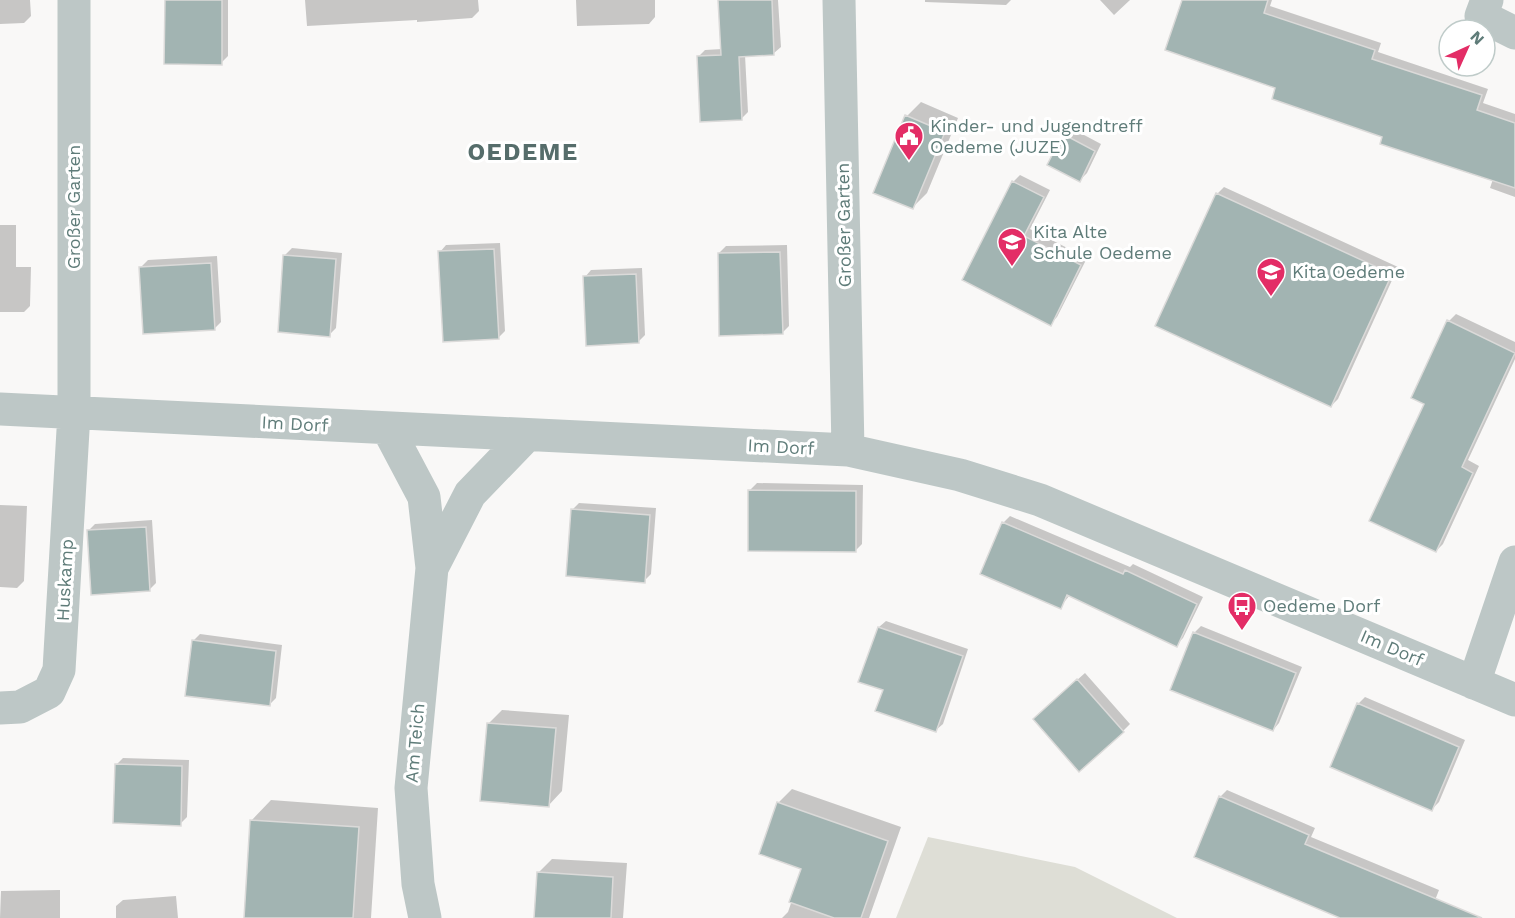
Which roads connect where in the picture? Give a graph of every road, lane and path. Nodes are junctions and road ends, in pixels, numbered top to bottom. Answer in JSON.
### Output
{"nodes":[{"id":1,"x":74,"y":0,"type":"edge"},
{"id":2,"x":839,"y":0,"type":"edge"},
{"id":3,"x":1487,"y":0,"type":"edge"},
{"id":4,"x":1515,"y":33,"type":"edge"},
{"id":5,"x":0,"y":409,"type":"edge"},
{"id":6,"x":74,"y":413,"type":"junction"},
{"id":7,"x":388,"y":429,"type":"junction"},
{"id":8,"x":526,"y":436,"type":"junction"},
{"id":9,"x":848,"y":450,"type":"junction"},
{"id":10,"x":1515,"y":562,"type":"edge"},
{"id":11,"x":432,"y":568,"type":"junction"},
{"id":12,"x":1474,"y":683,"type":"junction"},
{"id":13,"x":1515,"y":700,"type":"edge"},
{"id":14,"x":0,"y":708,"type":"edge"},
{"id":15,"x":425,"y":918,"type":"edge"}],
"edges":[{"from":1,"to":6,"type":"street","name":"Großer Garten"},
{"from":2,"to":9,"type":"street","name":"Großer Garten"},
{"from":3,"to":4,"type":"street"},
{"from":5,"to":6,"type":"street","name":"Im Dorf"},
{"from":6,"to":7,"type":"street","name":"Im Dorf"},
{"from":6,"to":14,"type":"street","name":"Huskamp"},
{"from":7,"to":8,"type":"street","name":"Im Dorf"},
{"from":7,"to":11,"type":"street","name":"Am Teich"},
{"from":8,"to":9,"type":"street","name":"Im Dorf"},
{"from":8,"to":11,"type":"street","name":"Am Teich"},
{"from":9,"to":12,"type":"street","name":"Im Dorf"},
{"from":10,"to":12,"type":"street"},
{"from":11,"to":15,"type":"street","name":"Am Teich"},
{"from":12,"to":13,"type":"street","name":"Im Dorf"}]}
